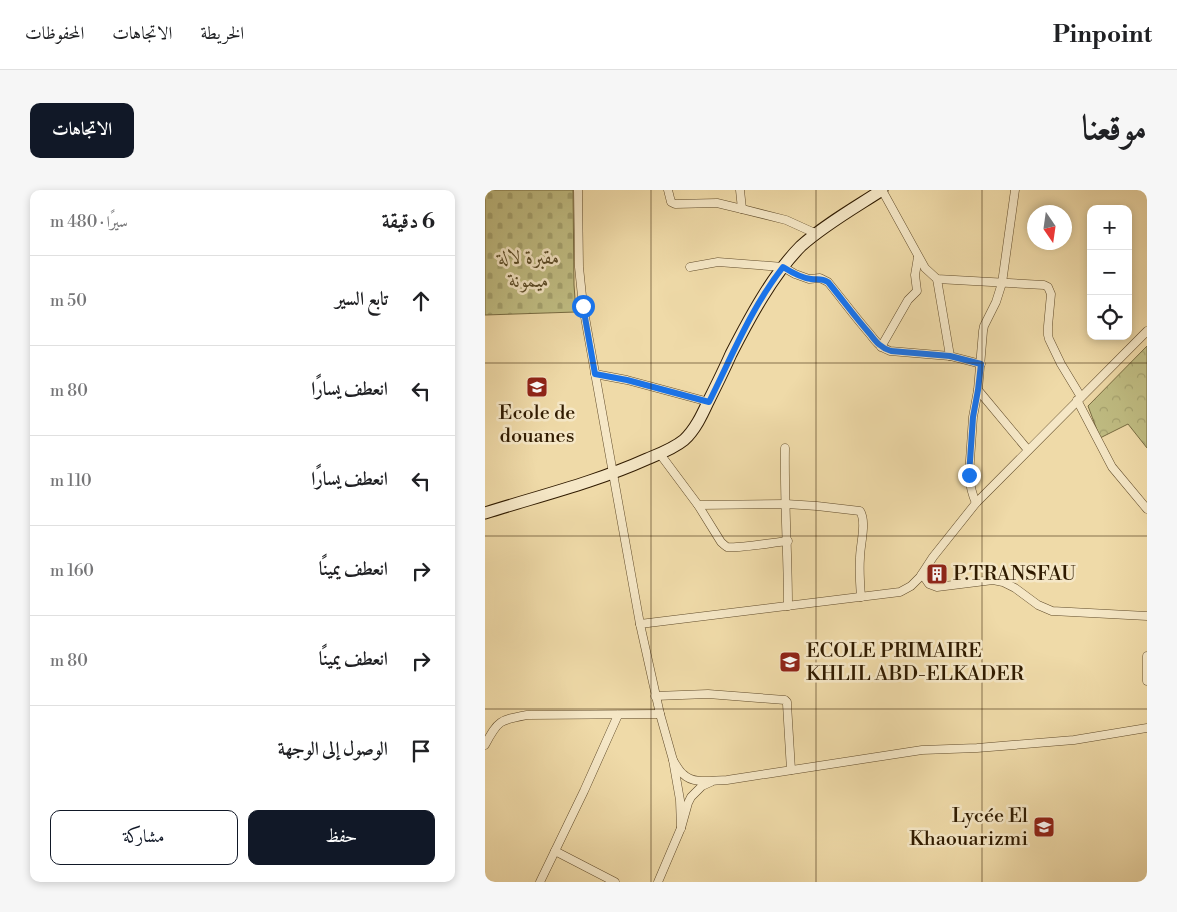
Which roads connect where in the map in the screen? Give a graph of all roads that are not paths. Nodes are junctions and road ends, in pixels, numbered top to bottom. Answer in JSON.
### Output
{"nodes":[{"id":1,"x":578,"y":190,"type":"edge"},
{"id":2,"x":669,"y":190,"type":"edge"},
{"id":3,"x":740,"y":190,"type":"edge"},
{"id":4,"x":882,"y":190,"type":"edge"},
{"id":5,"x":1015,"y":190,"type":"edge"},
{"id":6,"x":742,"y":208,"type":"junction"},
{"id":7,"x":817,"y":234,"type":"junction"},
{"id":8,"x":918,"y":257,"type":"junction"},
{"id":9,"x":690,"y":267,"type":"dead end"},
{"id":10,"x":783,"y":267,"type":"junction"},
{"id":11,"x":937,"y":279,"type":"junction"},
{"id":12,"x":1002,"y":283,"type":"junction"},
{"id":13,"x":1147,"y":331,"type":"edge"},
{"id":14,"x":881,"y":347,"type":"junction"},
{"id":15,"x":950,"y":356,"type":"junction"},
{"id":16,"x":981,"y":364,"type":"junction"},
{"id":17,"x":595,"y":374,"type":"junction"},
{"id":18,"x":978,"y":390,"type":"junction"},
{"id":19,"x":1079,"y":399,"type":"junction"},
{"id":20,"x":709,"y":402,"type":"junction"},
{"id":21,"x":785,"y":448,"type":"dead end"},
{"id":22,"x":1028,"y":450,"type":"junction"},
{"id":23,"x":660,"y":454,"type":"junction"},
{"id":24,"x":613,"y":473,"type":"junction"},
{"id":25,"x":976,"y":503,"type":"junction"},
{"id":26,"x":786,"y":504,"type":"junction"},
{"id":27,"x":698,"y":505,"type":"junction"},
{"id":28,"x":1147,"y":509,"type":"edge"},
{"id":29,"x":485,"y":513,"type":"edge"},
{"id":30,"x":788,"y":541,"type":"junction"},
{"id":31,"x":922,"y":574,"type":"junction"},
{"id":32,"x":861,"y":597,"type":"junction"},
{"id":33,"x":788,"y":606,"type":"junction"},
{"id":34,"x":1147,"y":616,"type":"edge"},
{"id":35,"x":640,"y":624,"type":"junction"},
{"id":36,"x":1147,"y":656,"type":"edge"},
{"id":37,"x":1147,"y":682,"type":"edge"},
{"id":38,"x":655,"y":696,"type":"junction"},
{"id":39,"x":618,"y":714,"type":"junction"},
{"id":40,"x":660,"y":714,"type":"junction"},
{"id":41,"x":1147,"y":728,"type":"edge"},
{"id":42,"x":485,"y":745,"type":"edge"},
{"id":43,"x":673,"y":760,"type":"junction"},
{"id":44,"x":791,"y":770,"type":"junction"},
{"id":45,"x":717,"y":780,"type":"junction"},
{"id":46,"x":681,"y":828,"type":"junction"},
{"id":47,"x":555,"y":851,"type":"junction"},
{"id":48,"x":540,"y":882,"type":"edge"},
{"id":49,"x":615,"y":882,"type":"edge"},
{"id":50,"x":658,"y":882,"type":"edge"}],
"edges":[{"from":1,"to":17,"type":"street"},
{"from":2,"to":6,"type":"street"},
{"from":3,"to":6,"type":"street"},
{"from":4,"to":7,"type":"main road"},
{"from":4,"to":8,"type":"street"},
{"from":5,"to":12,"type":"street"},
{"from":6,"to":7,"type":"street"},
{"from":7,"to":10,"type":"main road"},
{"from":8,"to":11,"type":"street"},
{"from":8,"to":14,"type":"street"},
{"from":9,"to":10,"type":"street"},
{"from":10,"to":14,"type":"street"},
{"from":10,"to":20,"type":"main road"},
{"from":11,"to":12,"type":"street"},
{"from":11,"to":15,"type":"street"},
{"from":12,"to":16,"type":"street"},
{"from":12,"to":19,"type":"street"},
{"from":13,"to":19,"type":"street"},
{"from":14,"to":15,"type":"street"},
{"from":15,"to":16,"type":"street"},
{"from":16,"to":18,"type":"street"},
{"from":17,"to":20,"type":"street"},
{"from":17,"to":24,"type":"street"},
{"from":18,"to":22,"type":"street"},
{"from":18,"to":25,"type":"street"},
{"from":19,"to":22,"type":"street"},
{"from":19,"to":28,"type":"street"},
{"from":20,"to":23,"type":"main road"},
{"from":21,"to":26,"type":"street"},
{"from":22,"to":25,"type":"street"},
{"from":23,"to":24,"type":"main road"},
{"from":23,"to":27,"type":"street"},
{"from":24,"to":29,"type":"main road"},
{"from":24,"to":35,"type":"street"},
{"from":25,"to":31,"type":"street"},
{"from":26,"to":27,"type":"street"},
{"from":26,"to":30,"type":"street"},
{"from":26,"to":32,"type":"street"},
{"from":27,"to":30,"type":"street"},
{"from":30,"to":33,"type":"street"},
{"from":31,"to":32,"type":"street"},
{"from":31,"to":34,"type":"street"},
{"from":32,"to":33,"type":"street"},
{"from":33,"to":35,"type":"street"},
{"from":35,"to":38,"type":"street"},
{"from":36,"to":37,"type":"street"},
{"from":38,"to":40,"type":"street"},
{"from":38,"to":44,"type":"street"},
{"from":39,"to":40,"type":"street"},
{"from":39,"to":42,"type":"street"},
{"from":39,"to":47,"type":"street"},
{"from":40,"to":43,"type":"street"},
{"from":41,"to":44,"type":"street"},
{"from":43,"to":45,"type":"street"},
{"from":43,"to":46,"type":"street"},
{"from":44,"to":45,"type":"street"},
{"from":45,"to":46,"type":"street"},
{"from":46,"to":50,"type":"street"},
{"from":47,"to":48,"type":"street"},
{"from":47,"to":49,"type":"street"}]}
